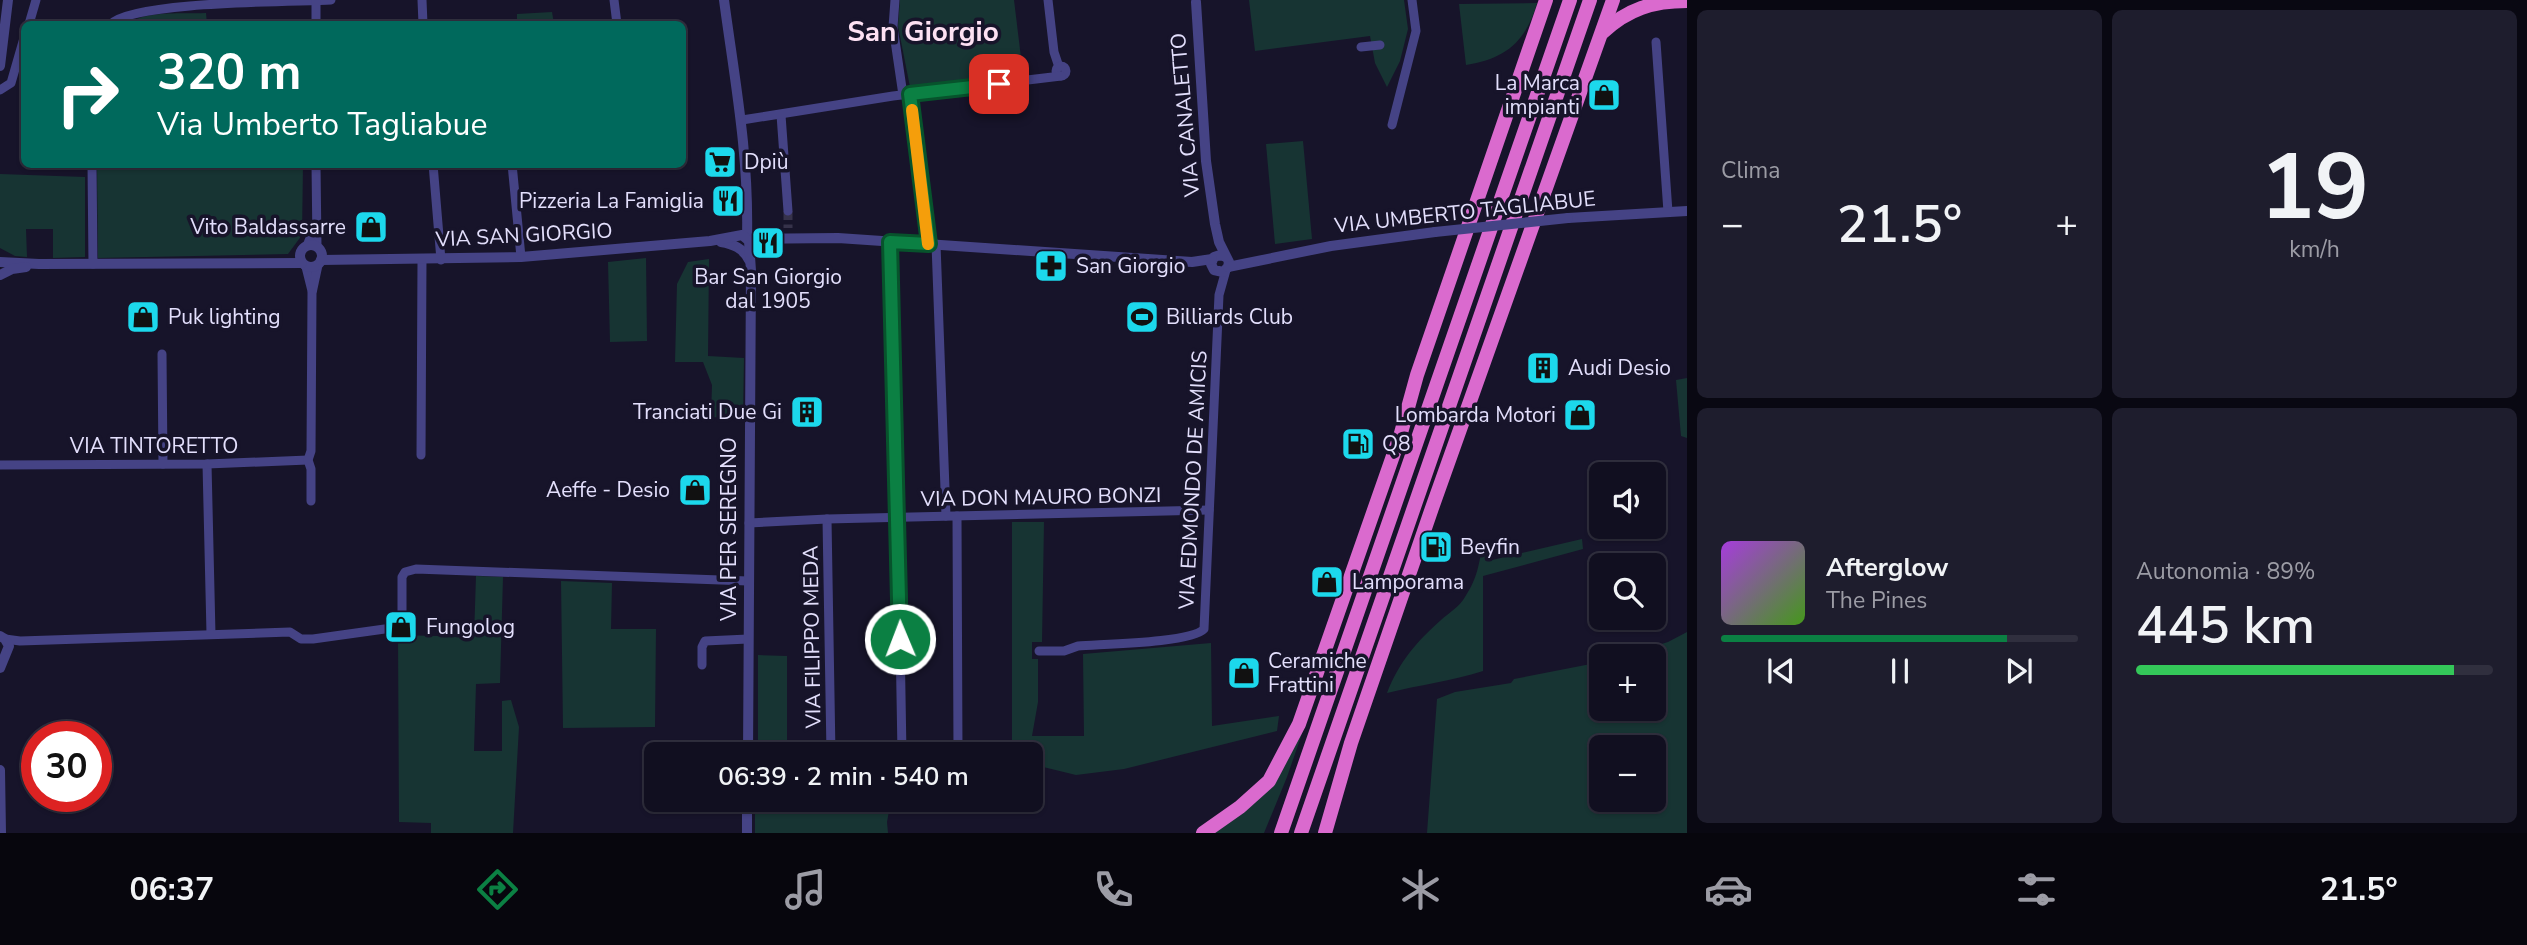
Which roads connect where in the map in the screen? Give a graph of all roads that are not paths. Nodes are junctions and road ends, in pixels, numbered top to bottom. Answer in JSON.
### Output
{"nodes":[{"id":1,"x":8,"y":0,"type":"edge"},
{"id":2,"x":36,"y":0,"type":"edge"},
{"id":3,"x":316,"y":0,"type":"edge"},
{"id":4,"x":331,"y":0,"type":"edge"},
{"id":5,"x":422,"y":0,"type":"edge"},
{"id":6,"x":614,"y":0,"type":"edge"},
{"id":7,"x":724,"y":0,"type":"edge"},
{"id":8,"x":895,"y":0,"type":"edge"},
{"id":9,"x":1048,"y":0,"type":"edge"},
{"id":10,"x":1412,"y":0,"type":"edge"},
{"id":11,"x":1546,"y":0,"type":"edge"},
{"id":12,"x":1570,"y":0,"type":"edge"},
{"id":13,"x":1590,"y":0,"type":"edge"},
{"id":14,"x":1613,"y":0,"type":"edge"},
{"id":15,"x":1669,"y":0,"type":"edge"},
{"id":16,"x":1196,"y":1,"type":"edge"},
{"id":17,"x":1674,"y":1,"type":"edge"},
{"id":18,"x":1687,"y":1,"type":"edge"},
{"id":19,"x":30,"y":21,"type":"edge"},
{"id":20,"x":113,"y":21,"type":"edge"},
{"id":21,"x":316,"y":21,"type":"edge"},
{"id":22,"x":423,"y":21,"type":"edge"},
{"id":23,"x":617,"y":21,"type":"edge"},
{"id":24,"x":1602,"y":33,"type":"junction"},
{"id":25,"x":1656,"y":42,"type":"dead end"},
{"id":26,"x":1380,"y":45,"type":"dead end"},
{"id":27,"x":1361,"y":47,"type":"dead end"},
{"id":28,"x":21,"y":48,"type":"edge"},
{"id":29,"x":0,"y":66,"type":"edge"},
{"id":30,"x":0,"y":89,"type":"edge"},
{"id":31,"x":906,"y":95,"type":"junction"},
{"id":32,"x":781,"y":115,"type":"junction"},
{"id":33,"x":742,"y":120,"type":"junction"},
{"id":34,"x":1392,"y":125,"type":"dead end"},
{"id":35,"x":92,"y":168,"type":"edge"},
{"id":36,"x":316,"y":168,"type":"edge"},
{"id":37,"x":433,"y":168,"type":"edge"},
{"id":38,"x":512,"y":168,"type":"edge"},
{"id":39,"x":788,"y":211,"type":"tunnel mouth"},
{"id":40,"x":1687,"y":211,"type":"edge"},
{"id":41,"x":1668,"y":212,"type":"junction"},
{"id":42,"x":743,"y":241,"type":"junction"},
{"id":43,"x":890,"y":242,"type":"junction"},
{"id":44,"x":932,"y":244,"type":"junction"},
{"id":45,"x":311,"y":257,"type":"junction"},
{"id":46,"x":521,"y":257,"type":"junction"},
{"id":47,"x":422,"y":260,"type":"junction"},
{"id":48,"x":441,"y":260,"type":"junction"},
{"id":49,"x":0,"y":261,"type":"edge"},
{"id":50,"x":39,"y":264,"type":"junction"},
{"id":51,"x":93,"y":264,"type":"junction"},
{"id":52,"x":1220,"y":264,"type":"junction"},
{"id":53,"x":0,"y":275,"type":"edge"},
{"id":54,"x":162,"y":354,"type":"dead end"},
{"id":55,"x":422,"y":455,"type":"dead end"},
{"id":56,"x":307,"y":460,"type":"junction"},
{"id":57,"x":163,"y":464,"type":"junction"},
{"id":58,"x":207,"y":464,"type":"junction"},
{"id":59,"x":0,"y":465,"type":"edge"},
{"id":60,"x":311,"y":501,"type":"dead end"},
{"id":61,"x":1209,"y":510,"type":"junction"},
{"id":62,"x":946,"y":516,"type":"junction"},
{"id":63,"x":957,"y":516,"type":"junction"},
{"id":64,"x":898,"y":518,"type":"junction"},
{"id":65,"x":827,"y":519,"type":"junction"},
{"id":66,"x":749,"y":523,"type":"junction"},
{"id":67,"x":748,"y":582,"type":"junction"},
{"id":68,"x":211,"y":635,"type":"junction"},
{"id":69,"x":748,"y":639,"type":"junction"},
{"id":70,"x":2,"y":647,"type":"edge"},
{"id":71,"x":1039,"y":651,"type":"dead end"},
{"id":72,"x":702,"y":665,"type":"dead end"},
{"id":73,"x":748,"y":742,"type":"edge"},
{"id":74,"x":831,"y":742,"type":"edge"},
{"id":75,"x":902,"y":742,"type":"edge"},
{"id":76,"x":958,"y":742,"type":"edge"},
{"id":77,"x":0,"y":770,"type":"edge"},
{"id":78,"x":1290,"y":807,"type":"junction"},
{"id":79,"x":747,"y":812,"type":"edge"},
{"id":80,"x":1,"y":833,"type":"edge"},
{"id":81,"x":747,"y":833,"type":"edge"},
{"id":82,"x":1203,"y":833,"type":"edge"},
{"id":83,"x":1273,"y":833,"type":"edge"},
{"id":84,"x":1281,"y":833,"type":"edge"},
{"id":85,"x":1301,"y":833,"type":"edge"},
{"id":86,"x":1325,"y":833,"type":"edge"}],
"edges":[{"from":1,"to":29,"type":"street"},
{"from":2,"to":19,"type":"street"},
{"from":3,"to":4,"type":"street"},
{"from":3,"to":20,"type":"street"},
{"from":3,"to":21,"type":"street"},
{"from":5,"to":22,"type":"street"},
{"from":6,"to":23,"type":"street"},
{"from":7,"to":33,"type":"street","name":"VIA PER SEREGNO"},
{"from":8,"to":31,"type":"street"},
{"from":9,"to":31,"type":"street"},
{"from":10,"to":34,"type":"street"},
{"from":11,"to":82,"type":"highway"},
{"from":12,"to":78,"type":"highway"},
{"from":13,"to":85,"type":"highway"},
{"from":14,"to":24,"type":"highway"},
{"from":15,"to":17,"type":"highway"},
{"from":16,"to":52,"type":"street","name":"VIA CANALETTO"},
{"from":17,"to":18,"type":"highway"},
{"from":17,"to":24,"type":"highway"},
{"from":24,"to":86,"type":"highway"},
{"from":25,"to":41,"type":"street"},
{"from":26,"to":27,"type":"street"},
{"from":28,"to":30,"type":"street"},
{"from":31,"to":32,"type":"street"},
{"from":31,"to":44,"type":"street"},
{"from":32,"to":33,"type":"street"},
{"from":32,"to":39,"type":"street"},
{"from":33,"to":42,"type":"street","name":"VIA PER SEREGNO"},
{"from":35,"to":51,"type":"street"},
{"from":36,"to":45,"type":"street"},
{"from":37,"to":48,"type":"street"},
{"from":38,"to":46,"type":"street"},
{"from":40,"to":41,"type":"street","name":"VIA UMBERTO TAGLIABUE"},
{"from":41,"to":52,"type":"street","name":"VIA UMBERTO TAGLIABUE","bridge":true},
{"from":42,"to":43,"type":"street","name":"VIA UMBERTO TAGLIABUE"},
{"from":42,"to":46,"type":"street","name":"VIA SAN GIORGIO"},
{"from":42,"to":66,"type":"street","name":"VIA PER SEREGNO"},
{"from":43,"to":44,"type":"street","name":"VIA UMBERTO TAGLIABUE"},
{"from":43,"to":64,"type":"street"},
{"from":44,"to":52,"type":"street","name":"VIA UMBERTO TAGLIABUE"},
{"from":44,"to":62,"type":"street"},
{"from":45,"to":47,"type":"street","name":"VIA SAN GIORGIO"},
{"from":45,"to":51,"type":"street","name":"VIA SAN GIORGIO"},
{"from":45,"to":56,"type":"street"},
{"from":46,"to":48,"type":"street","name":"VIA SAN GIORGIO"},
{"from":47,"to":48,"type":"street","name":"VIA SAN GIORGIO"},
{"from":47,"to":55,"type":"street"},
{"from":49,"to":50,"type":"street","name":"VIA SAN GIORGIO"},
{"from":50,"to":51,"type":"street","name":"VIA SAN GIORGIO"},
{"from":50,"to":53,"type":"street","name":"VIA SAN GIORGIO"},
{"from":52,"to":61,"type":"street","name":"VIA EDMONDO DE AMICIS"},
{"from":54,"to":57,"type":"street"},
{"from":56,"to":58,"type":"street","name":"VIA TINTORETTO"},
{"from":56,"to":60,"type":"street"},
{"from":57,"to":58,"type":"street","name":"VIA TINTORETTO"},
{"from":57,"to":59,"type":"street","name":"VIA TINTORETTO"},
{"from":58,"to":68,"type":"street"},
{"from":61,"to":63,"type":"street","name":"VIA DON MAURO BONZI"},
{"from":61,"to":71,"type":"street","name":"VIA EDMONDO DE AMICIS"},
{"from":62,"to":63,"type":"street","name":"VIA DON MAURO BONZI"},
{"from":62,"to":64,"type":"street","name":"VIA DON MAURO BONZI"},
{"from":63,"to":76,"type":"street"},
{"from":64,"to":65,"type":"street","name":"VIA DON MAURO BONZI"},
{"from":64,"to":75,"type":"street"},
{"from":65,"to":66,"type":"street","name":"VIA DON MAURO BONZI"},
{"from":65,"to":74,"type":"street","name":"VIA FILIPPO MEDA"},
{"from":66,"to":67,"type":"street","name":"VIA PER SEREGNO"},
{"from":67,"to":68,"type":"street"},
{"from":67,"to":69,"type":"street","name":"VIA PER SEREGNO"},
{"from":68,"to":70,"type":"street"},
{"from":69,"to":72,"type":"street"},
{"from":69,"to":73,"type":"street","name":"VIA PER SEREGNO"},
{"from":77,"to":80,"type":"street"},
{"from":78,"to":83,"type":"highway"},
{"from":78,"to":84,"type":"highway"},
{"from":79,"to":81,"type":"street"}]}
